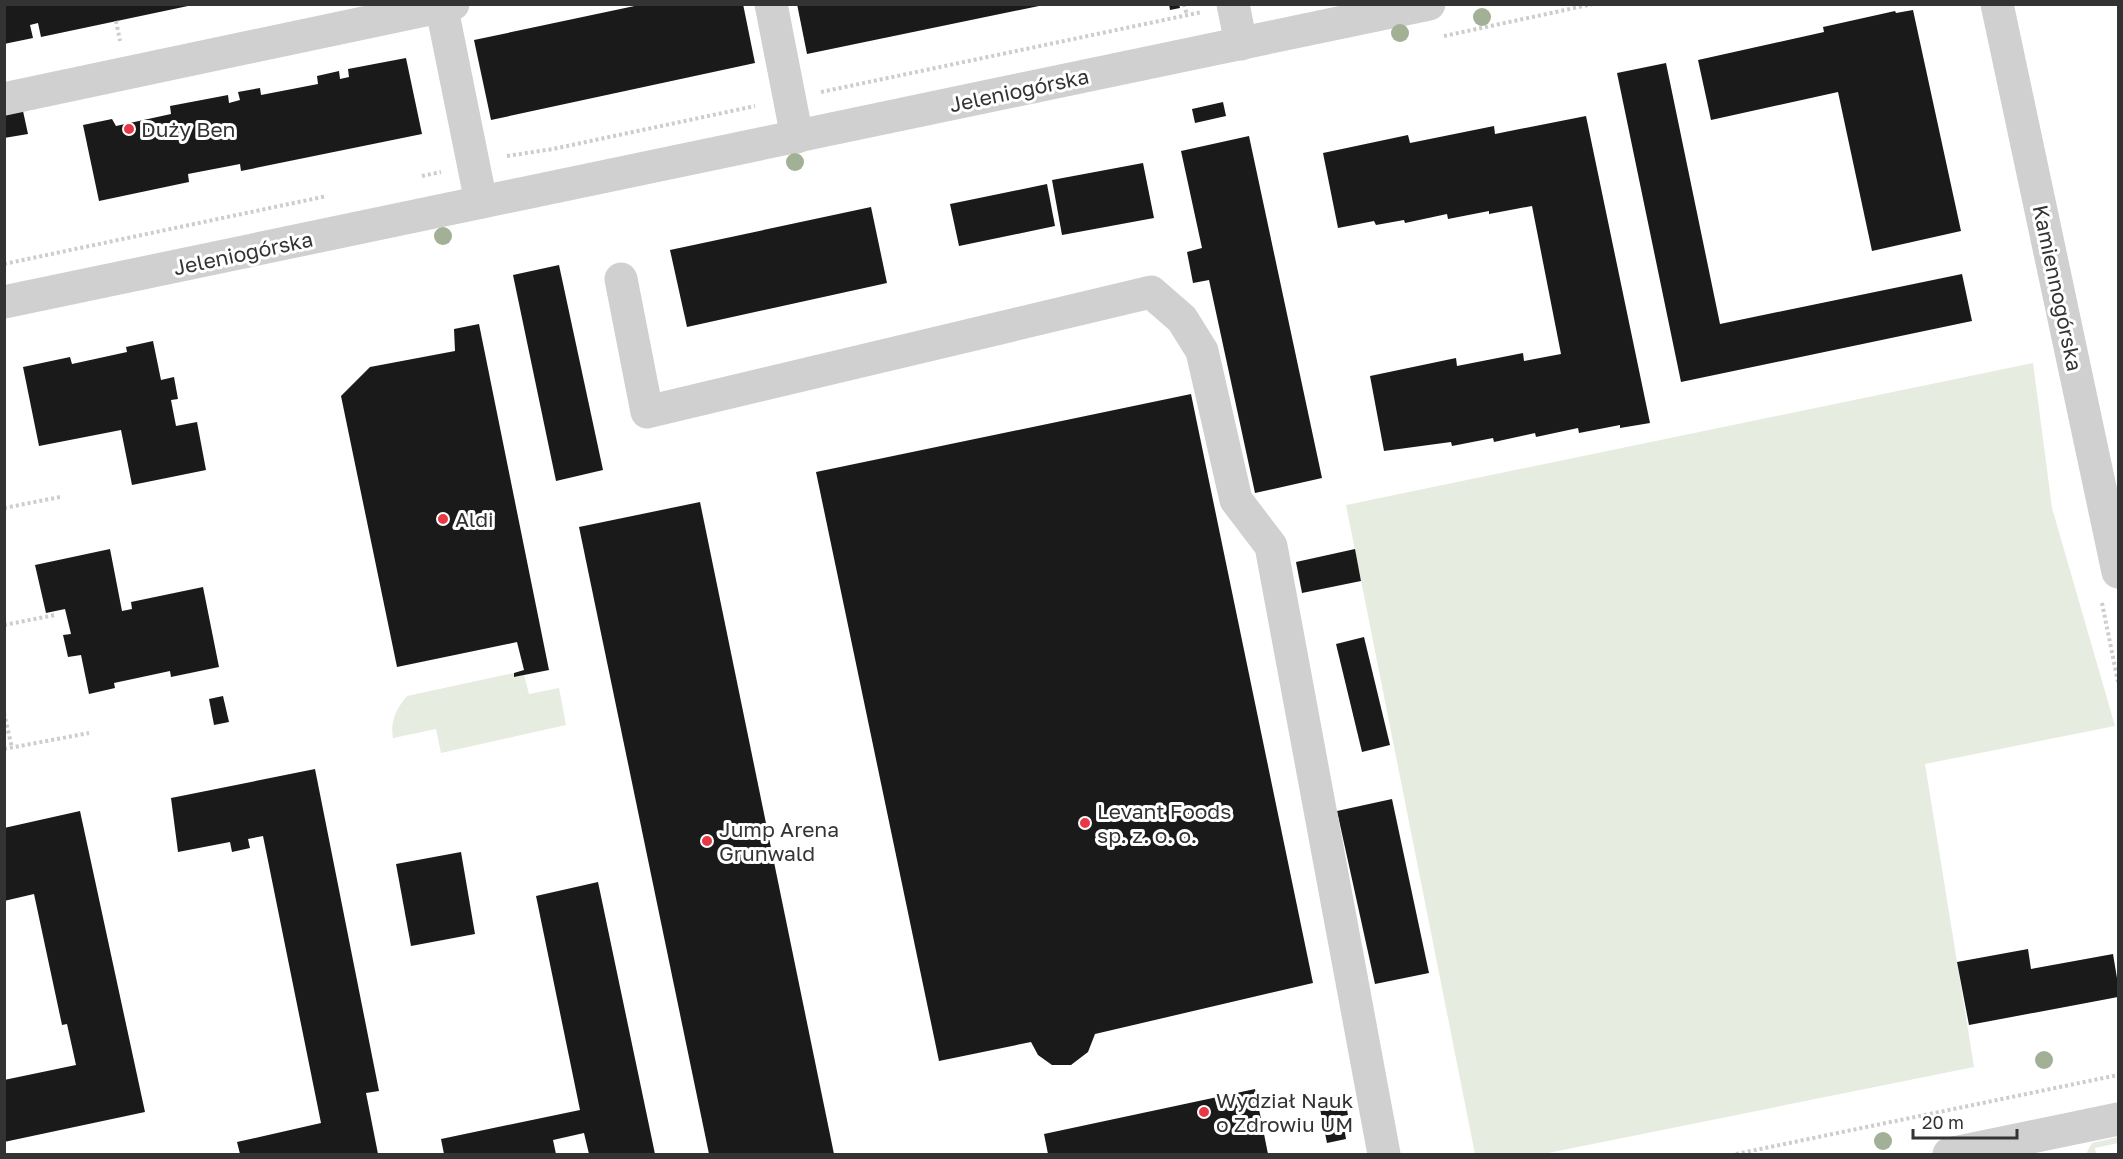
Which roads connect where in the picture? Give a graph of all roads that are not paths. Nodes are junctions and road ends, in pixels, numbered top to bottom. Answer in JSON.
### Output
{"nodes":[{"id":1,"x":771,"y":4,"type":"edge"},
{"id":2,"x":1429,"y":4,"type":"edge"},
{"id":3,"x":1997,"y":4,"type":"edge"},
{"id":4,"x":445,"y":5,"type":"edge"},
{"id":5,"x":1233,"y":5,"type":"edge"},
{"id":6,"x":1241,"y":44,"type":"junction"},
{"id":7,"x":4,"y":99,"type":"edge"},
{"id":8,"x":797,"y":137,"type":"junction"},
{"id":9,"x":481,"y":202,"type":"junction"},
{"id":10,"x":621,"y":279,"type":"dead end"},
{"id":11,"x":4,"y":302,"type":"edge"},
{"id":12,"x":2118,"y":572,"type":"edge"},
{"id":13,"x":2118,"y":1119,"type":"edge"},
{"id":14,"x":1384,"y":1155,"type":"edge"},
{"id":15,"x":1949,"y":1155,"type":"edge"}],
"edges":[{"from":1,"to":8,"type":"street"},
{"from":2,"to":6,"type":"street","name":"Jeleniogórska"},
{"from":3,"to":12,"type":"street","name":"Kamiennogórska"},
{"from":4,"to":7,"type":"street"},
{"from":4,"to":9,"type":"street"},
{"from":5,"to":6,"type":"street"},
{"from":6,"to":8,"type":"street","name":"Jeleniogórska"},
{"from":8,"to":9,"type":"street","name":"Jeleniogórska"},
{"from":9,"to":11,"type":"street","name":"Jeleniogórska"},
{"from":10,"to":14,"type":"street"},
{"from":13,"to":15,"type":"street"}]}
